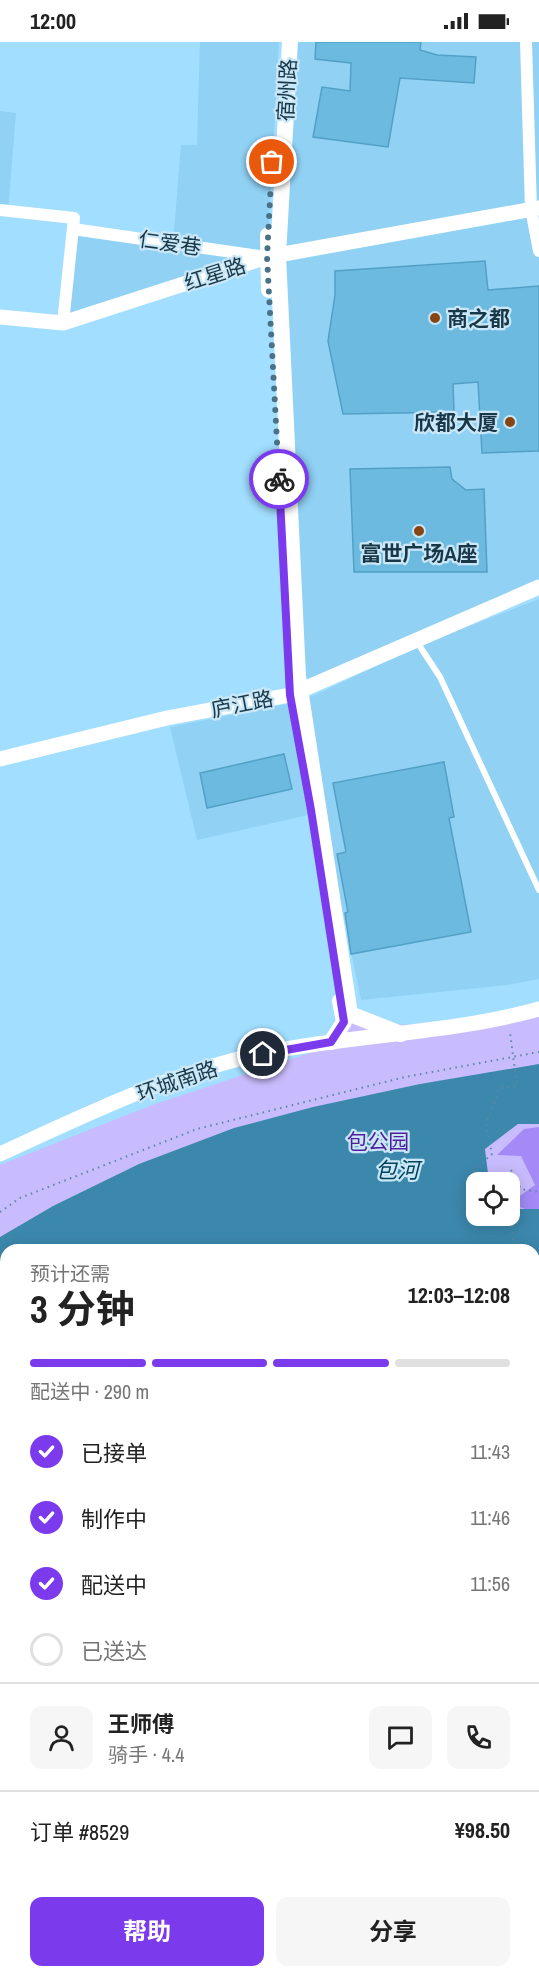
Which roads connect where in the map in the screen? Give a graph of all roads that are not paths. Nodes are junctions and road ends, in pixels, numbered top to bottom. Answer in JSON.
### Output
{"nodes":[{"id":1,"x":279,"y":42,"type":"edge"},
{"id":2,"x":290,"y":42,"type":"edge"},
{"id":3,"x":526,"y":42,"type":"edge"},
{"id":4,"x":535,"y":209,"type":"edge"},
{"id":5,"x":0,"y":210,"type":"edge"},
{"id":6,"x":73,"y":229,"type":"junction"},
{"id":7,"x":539,"y":251,"type":"edge"},
{"id":8,"x":273,"y":256,"type":"junction"},
{"id":9,"x":0,"y":317,"type":"edge"},
{"id":10,"x":63,"y":323,"type":"junction"},
{"id":11,"x":539,"y":587,"type":"edge"},
{"id":12,"x":415,"y":639,"type":"junction"},
{"id":13,"x":295,"y":693,"type":"junction"},
{"id":14,"x":0,"y":759,"type":"edge"},
{"id":15,"x":539,"y":890,"type":"edge"},
{"id":16,"x":539,"y":1009,"type":"edge"},
{"id":17,"x":401,"y":1034,"type":"junction"},
{"id":18,"x":331,"y":1042,"type":"junction"},
{"id":19,"x":0,"y":1154,"type":"edge"}],
"edges":[{"from":1,"to":8,"type":"main road","name":"宿州路"},
{"from":2,"to":8,"type":"main road","name":"宿州路"},
{"from":3,"to":4,"type":"street"},
{"from":4,"to":7,"type":"street"},
{"from":4,"to":8,"type":"street","name":"红星路"},
{"from":5,"to":6,"type":"street"},
{"from":6,"to":8,"type":"street","name":"仁爱巷"},
{"from":6,"to":10,"type":"street"},
{"from":8,"to":10,"type":"street","name":"红星路"},
{"from":8,"to":13,"type":"main road","name":"宿州路"},
{"from":9,"to":10,"type":"street","name":"红星路"},
{"from":11,"to":12,"type":"street","name":"庐江路"},
{"from":12,"to":13,"type":"street","name":"庐江路"},
{"from":12,"to":15,"type":"lane"},
{"from":13,"to":14,"type":"street","name":"庐江路"},
{"from":13,"to":17,"type":"main road","name":"宿州路"},
{"from":13,"to":18,"type":"main road","name":"宿州路"},
{"from":16,"to":17,"type":"street","name":"环城南路"},
{"from":17,"to":18,"type":"street","name":"环城南路"},
{"from":18,"to":19,"type":"street","name":"环城南路"}]}
